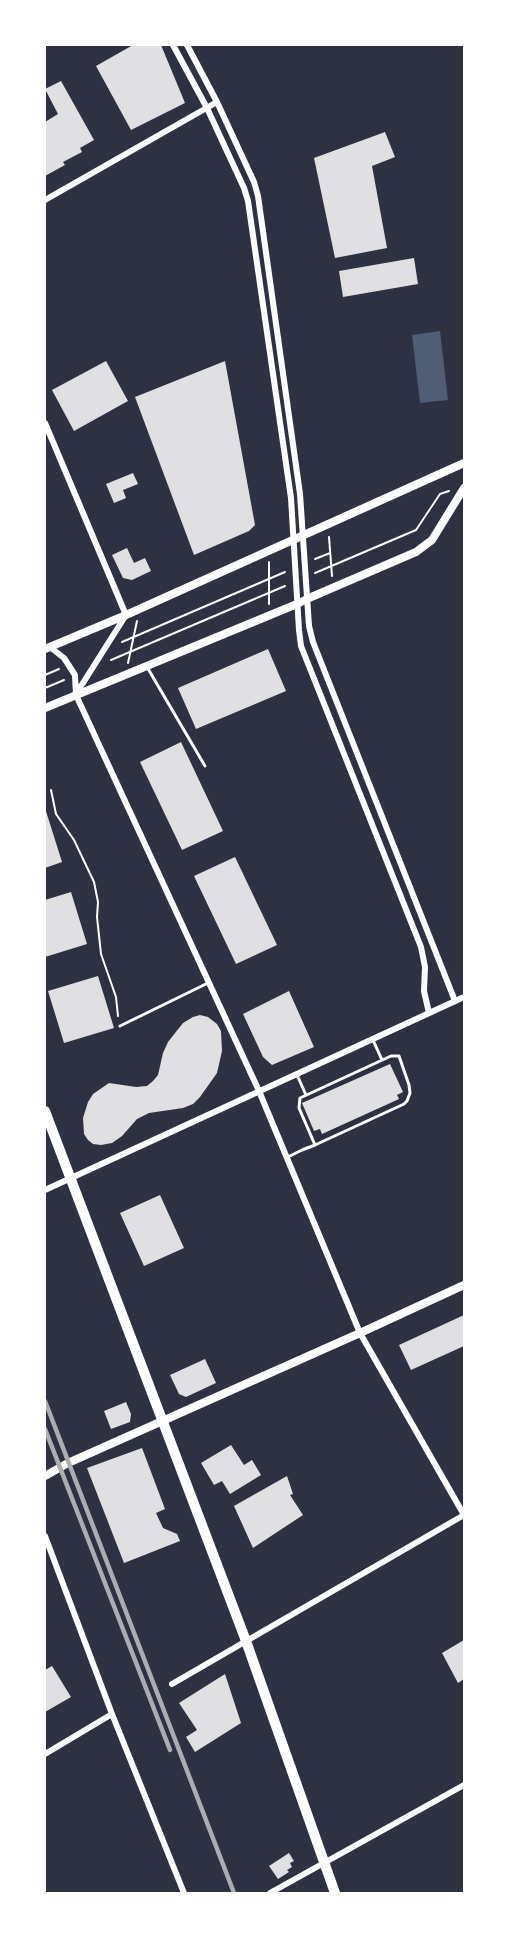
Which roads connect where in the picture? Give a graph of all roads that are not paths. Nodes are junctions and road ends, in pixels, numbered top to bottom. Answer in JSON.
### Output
{"nodes":[{"id":1,"x":173,"y":45,"type":"edge"},
{"id":2,"x":187,"y":45,"type":"edge"},
{"id":3,"x":217,"y":102,"type":"junction"},
{"id":4,"x":207,"y":108,"type":"junction"},
{"id":5,"x":45,"y":200,"type":"edge"},
{"id":6,"x":45,"y":423,"type":"edge"},
{"id":7,"x":464,"y":463,"type":"edge"},
{"id":8,"x":460,"y":488,"type":"edge"},
{"id":9,"x":299,"y":536,"type":"junction"},
{"id":10,"x":309,"y":598,"type":"junction"},
{"id":11,"x":297,"y":604,"type":"junction"},
{"id":12,"x":126,"y":615,"type":"junction"},
{"id":13,"x":48,"y":648,"type":"edge"},
{"id":14,"x":147,"y":665,"type":"junction"},
{"id":15,"x":76,"y":695,"type":"junction"},
{"id":16,"x":45,"y":708,"type":"edge"},
{"id":17,"x":205,"y":766,"type":"dead end"},
{"id":18,"x":208,"y":982,"type":"junction"},
{"id":19,"x":464,"y":997,"type":"edge"},
{"id":20,"x":455,"y":1001,"type":"junction"},
{"id":21,"x":429,"y":1013,"type":"junction"},
{"id":22,"x":120,"y":1026,"type":"road end"},
{"id":23,"x":372,"y":1039,"type":"junction"},
{"id":24,"x":382,"y":1060,"type":"junction"},
{"id":25,"x":297,"y":1074,"type":"junction"},
{"id":26,"x":259,"y":1091,"type":"junction"},
{"id":27,"x":306,"y":1095,"type":"junction"},
{"id":28,"x":45,"y":1111,"type":"edge"},
{"id":29,"x":315,"y":1145,"type":"junction"},
{"id":30,"x":287,"y":1158,"type":"junction"},
{"id":31,"x":70,"y":1179,"type":"junction"},
{"id":32,"x":45,"y":1190,"type":"edge"},
{"id":33,"x":464,"y":1285,"type":"edge"},
{"id":34,"x":360,"y":1333,"type":"junction"},
{"id":35,"x":164,"y":1420,"type":"junction"},
{"id":36,"x":45,"y":1476,"type":"edge"},
{"id":37,"x":464,"y":1515,"type":"edge"},
{"id":38,"x":45,"y":1536,"type":"edge"},
{"id":39,"x":246,"y":1641,"type":"junction"},
{"id":40,"x":172,"y":1684,"type":"dead end"},
{"id":41,"x":112,"y":1714,"type":"junction"},
{"id":42,"x":45,"y":1754,"type":"edge"},
{"id":43,"x":464,"y":1785,"type":"edge"},
{"id":44,"x":324,"y":1864,"type":"junction"},
{"id":45,"x":184,"y":1893,"type":"edge"},
{"id":46,"x":270,"y":1893,"type":"edge"},
{"id":47,"x":335,"y":1893,"type":"edge"}],
"edges":[{"from":1,"to":4,"type":"street"},
{"from":2,"to":3,"type":"street"},
{"from":3,"to":4,"type":"street"},
{"from":3,"to":9,"type":"street"},
{"from":4,"to":5,"type":"street"},
{"from":4,"to":9,"type":"street"},
{"from":6,"to":12,"type":"street"},
{"from":7,"to":9,"type":"street"},
{"from":8,"to":10,"type":"street"},
{"from":9,"to":10,"type":"street"},
{"from":9,"to":11,"type":"street"},
{"from":9,"to":12,"type":"street"},
{"from":10,"to":11,"type":"street"},
{"from":10,"to":20,"type":"street"},
{"from":11,"to":14,"type":"street"},
{"from":11,"to":21,"type":"street"},
{"from":12,"to":13,"type":"street"},
{"from":12,"to":15,"type":"street"},
{"from":13,"to":15,"type":"street"},
{"from":14,"to":15,"type":"street"},
{"from":14,"to":17,"type":"lane"},
{"from":15,"to":16,"type":"street"},
{"from":15,"to":18,"type":"street"},
{"from":18,"to":22,"type":"lane"},
{"from":18,"to":26,"type":"street"},
{"from":19,"to":20,"type":"street"},
{"from":20,"to":21,"type":"street"},
{"from":21,"to":23,"type":"street"},
{"from":23,"to":24,"type":"lane"},
{"from":23,"to":25,"type":"street"},
{"from":24,"to":27,"type":"lane"},
{"from":24,"to":29,"type":"lane"},
{"from":25,"to":26,"type":"street"},
{"from":25,"to":27,"type":"lane"},
{"from":26,"to":30,"type":"street"},
{"from":26,"to":31,"type":"street"},
{"from":27,"to":29,"type":"lane"},
{"from":28,"to":31,"type":"main road"},
{"from":29,"to":30,"type":"lane"},
{"from":30,"to":34,"type":"street"},
{"from":31,"to":32,"type":"street"},
{"from":31,"to":35,"type":"main road"},
{"from":33,"to":34,"type":"street"},
{"from":34,"to":35,"type":"street"},
{"from":34,"to":37,"type":"street"},
{"from":35,"to":36,"type":"street"},
{"from":35,"to":39,"type":"main road"},
{"from":37,"to":39,"type":"street"},
{"from":38,"to":41,"type":"street"},
{"from":39,"to":40,"type":"street"},
{"from":39,"to":44,"type":"main road"},
{"from":41,"to":42,"type":"street"},
{"from":41,"to":45,"type":"street"},
{"from":43,"to":44,"type":"street"},
{"from":44,"to":46,"type":"street"},
{"from":44,"to":47,"type":"main road"}]}
